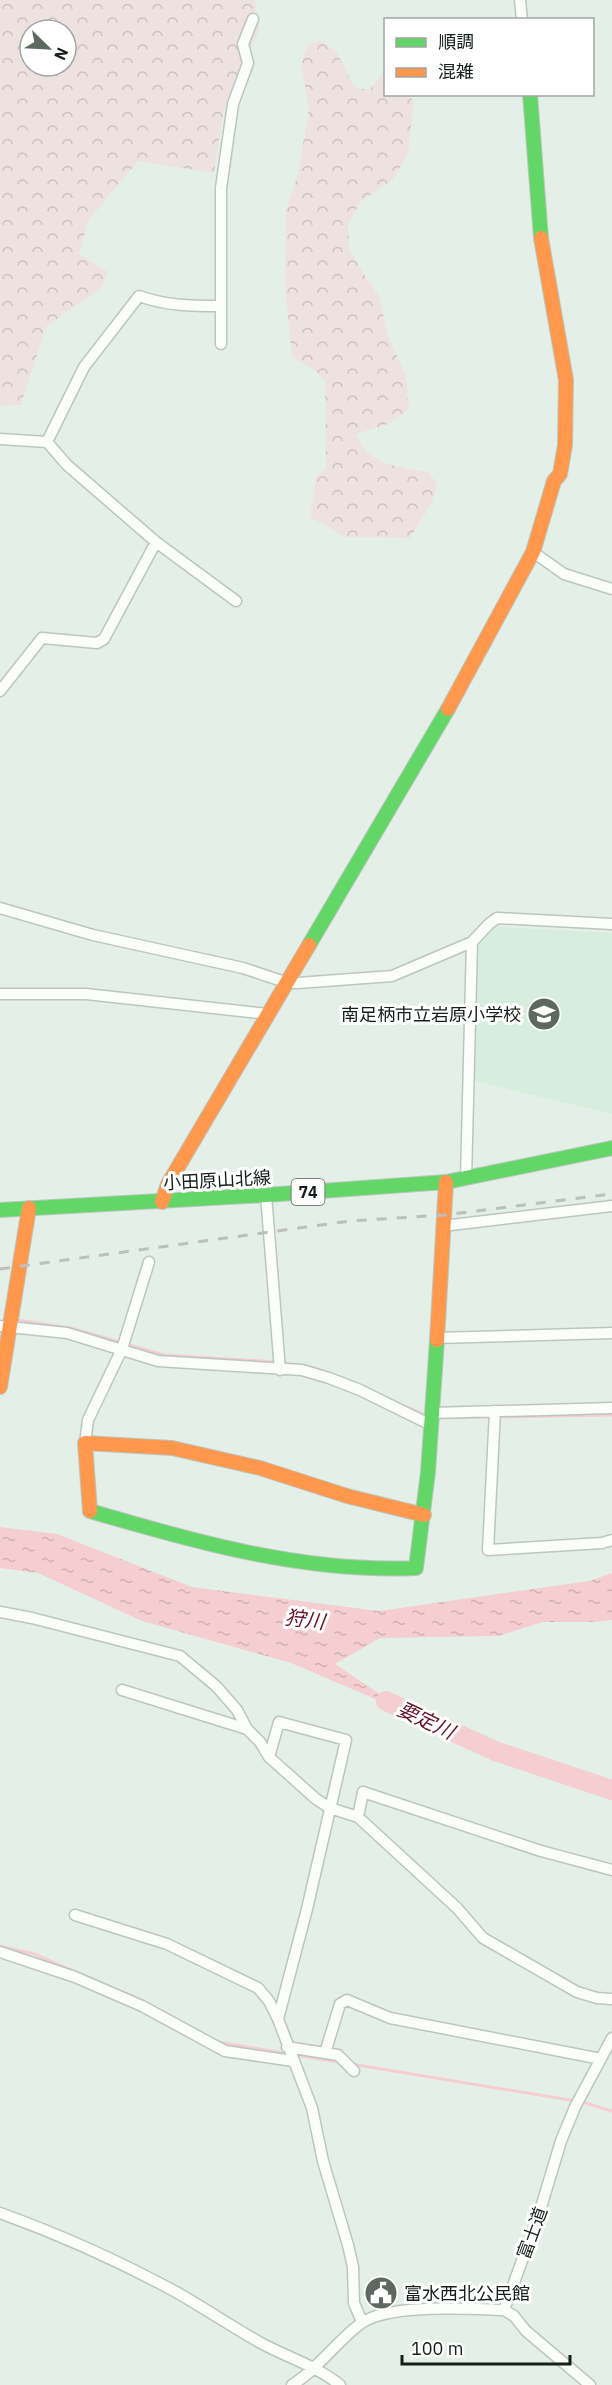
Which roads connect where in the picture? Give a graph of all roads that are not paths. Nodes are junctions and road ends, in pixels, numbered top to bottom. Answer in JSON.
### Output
{"nodes":[{"id":1,"x":520,"y":0,"type":"edge"},
{"id":2,"x":522,"y":18,"type":"edge"},
{"id":3,"x":253,"y":19,"type":"dead end"},
{"id":4,"x":530,"y":96,"type":"edge"},
{"id":5,"x":221,"y":306,"type":"junction"},
{"id":6,"x":221,"y":344,"type":"dead end"},
{"id":7,"x":0,"y":439,"type":"edge"},
{"id":8,"x":47,"y":442,"type":"junction"},
{"id":9,"x":156,"y":542,"type":"junction"},
{"id":10,"x":533,"y":552,"type":"junction"},
{"id":11,"x":612,"y":589,"type":"edge"},
{"id":12,"x":236,"y":601,"type":"dead end"},
{"id":13,"x":0,"y":691,"type":"edge"},
{"id":14,"x":0,"y":909,"type":"edge"},
{"id":15,"x":612,"y":924,"type":"edge"},
{"id":16,"x":472,"y":942,"type":"junction"},
{"id":17,"x":288,"y":983,"type":"junction"},
{"id":18,"x":0,"y":994,"type":"edge"},
{"id":19,"x":268,"y":1014,"type":"junction"},
{"id":20,"x":612,"y":1149,"type":"edge"},
{"id":21,"x":465,"y":1179,"type":"junction"},
{"id":22,"x":446,"y":1182,"type":"junction"},
{"id":23,"x":266,"y":1196,"type":"junction"},
{"id":24,"x":162,"y":1202,"type":"junction"},
{"id":25,"x":612,"y":1206,"type":"edge"},
{"id":26,"x":29,"y":1208,"type":"junction"},
{"id":27,"x":0,"y":1210,"type":"edge"},
{"id":28,"x":443,"y":1226,"type":"junction"},
{"id":29,"x":149,"y":1262,"type":"dead end"},
{"id":30,"x":5,"y":1327,"type":"edge"},
{"id":31,"x":612,"y":1333,"type":"edge"},
{"id":32,"x":436,"y":1338,"type":"junction"},
{"id":33,"x":122,"y":1349,"type":"junction"},
{"id":34,"x":280,"y":1370,"type":"junction"},
{"id":35,"x":0,"y":1387,"type":"edge"},
{"id":36,"x":612,"y":1408,"type":"edge"},
{"id":37,"x":495,"y":1411,"type":"junction"},
{"id":38,"x":431,"y":1419,"type":"junction"},
{"id":39,"x":85,"y":1443,"type":"junction"},
{"id":40,"x":424,"y":1515,"type":"junction"},
{"id":41,"x":612,"y":1540,"type":"edge"},
{"id":42,"x":0,"y":1612,"type":"edge"},
{"id":43,"x":122,"y":1690,"type":"dead end"},
{"id":44,"x":247,"y":1729,"type":"junction"},
{"id":45,"x":269,"y":1757,"type":"junction"},
{"id":46,"x":330,"y":1808,"type":"junction"},
{"id":47,"x":358,"y":1817,"type":"junction"},
{"id":48,"x":612,"y":1870,"type":"edge"},
{"id":49,"x":75,"y":1915,"type":"dead end"},
{"id":50,"x":0,"y":1952,"type":"edge"},
{"id":51,"x":612,"y":1999,"type":"edge"},
{"id":52,"x":278,"y":2019,"type":"junction"},
{"id":53,"x":612,"y":2038,"type":"edge"},
{"id":54,"x":287,"y":2047,"type":"junction"},
{"id":55,"x":325,"y":2053,"type":"junction"},
{"id":56,"x":601,"y":2059,"type":"junction"},
{"id":57,"x":293,"y":2061,"type":"junction"},
{"id":58,"x":354,"y":2071,"type":"dead end"},
{"id":59,"x":0,"y":2213,"type":"edge"},
{"id":60,"x":504,"y":2310,"type":"junction"},
{"id":61,"x":362,"y":2322,"type":"junction"},
{"id":62,"x":314,"y":2367,"type":"junction"},
{"id":63,"x":292,"y":2385,"type":"edge"},
{"id":64,"x":340,"y":2385,"type":"edge"},
{"id":65,"x":590,"y":2385,"type":"edge"}],
"edges":[{"from":1,"to":2,"type":"street"},
{"from":3,"to":5,"type":"street"},
{"from":4,"to":10,"type":"street"},
{"from":5,"to":6,"type":"street"},
{"from":5,"to":8,"type":"street"},
{"from":7,"to":8,"type":"street"},
{"from":8,"to":9,"type":"street"},
{"from":9,"to":12,"type":"street"},
{"from":9,"to":13,"type":"street"},
{"from":10,"to":11,"type":"street"},
{"from":10,"to":17,"type":"street"},
{"from":14,"to":17,"type":"street"},
{"from":15,"to":16,"type":"street"},
{"from":16,"to":17,"type":"street"},
{"from":16,"to":21,"type":"street"},
{"from":17,"to":19,"type":"street"},
{"from":18,"to":19,"type":"street"},
{"from":19,"to":24,"type":"street"},
{"from":20,"to":21,"type":"street","name":"小田原山北線","number":"74"},
{"from":21,"to":22,"type":"street","name":"小田原山北線","number":"74"},
{"from":22,"to":23,"type":"street","name":"小田原山北線","number":"74"},
{"from":22,"to":28,"type":"street"},
{"from":23,"to":24,"type":"street","name":"小田原山北線","number":"74"},
{"from":23,"to":34,"type":"street"},
{"from":24,"to":26,"type":"street","name":"小田原山北線","number":"74"},
{"from":25,"to":28,"type":"street"},
{"from":26,"to":27,"type":"street","name":"小田原山北線","number":"74"},
{"from":26,"to":30,"type":"street"},
{"from":28,"to":32,"type":"street"},
{"from":29,"to":33,"type":"street"},
{"from":30,"to":33,"type":"street"},
{"from":30,"to":35,"type":"street"},
{"from":31,"to":32,"type":"street"},
{"from":32,"to":38,"type":"street"},
{"from":33,"to":34,"type":"street"},
{"from":33,"to":39,"type":"street"},
{"from":34,"to":38,"type":"street"},
{"from":36,"to":37,"type":"street"},
{"from":37,"to":38,"type":"street"},
{"from":37,"to":41,"type":"street"},
{"from":38,"to":40,"type":"street"},
{"from":39,"to":40,"type":"street"},
{"from":39,"to":40,"type":"street"},
{"from":42,"to":44,"type":"street"},
{"from":43,"to":44,"type":"street"},
{"from":44,"to":45,"type":"street"},
{"from":45,"to":46,"type":"street"},
{"from":45,"to":46,"type":"street"},
{"from":46,"to":47,"type":"street"},
{"from":46,"to":52,"type":"street"},
{"from":47,"to":48,"type":"street"},
{"from":47,"to":51,"type":"street"},
{"from":49,"to":52,"type":"street"},
{"from":50,"to":57,"type":"street"},
{"from":52,"to":54,"type":"street"},
{"from":53,"to":56,"type":"street","name":"富士道"},
{"from":54,"to":55,"type":"street"},
{"from":54,"to":57,"type":"street"},
{"from":55,"to":56,"type":"street"},
{"from":55,"to":58,"type":"street"},
{"from":56,"to":60,"type":"street","name":"富士道"},
{"from":57,"to":61,"type":"street"},
{"from":59,"to":62,"type":"street"},
{"from":60,"to":61,"type":"street"},
{"from":60,"to":65,"type":"street"},
{"from":61,"to":62,"type":"street"},
{"from":62,"to":63,"type":"street"},
{"from":62,"to":64,"type":"street"}]}
